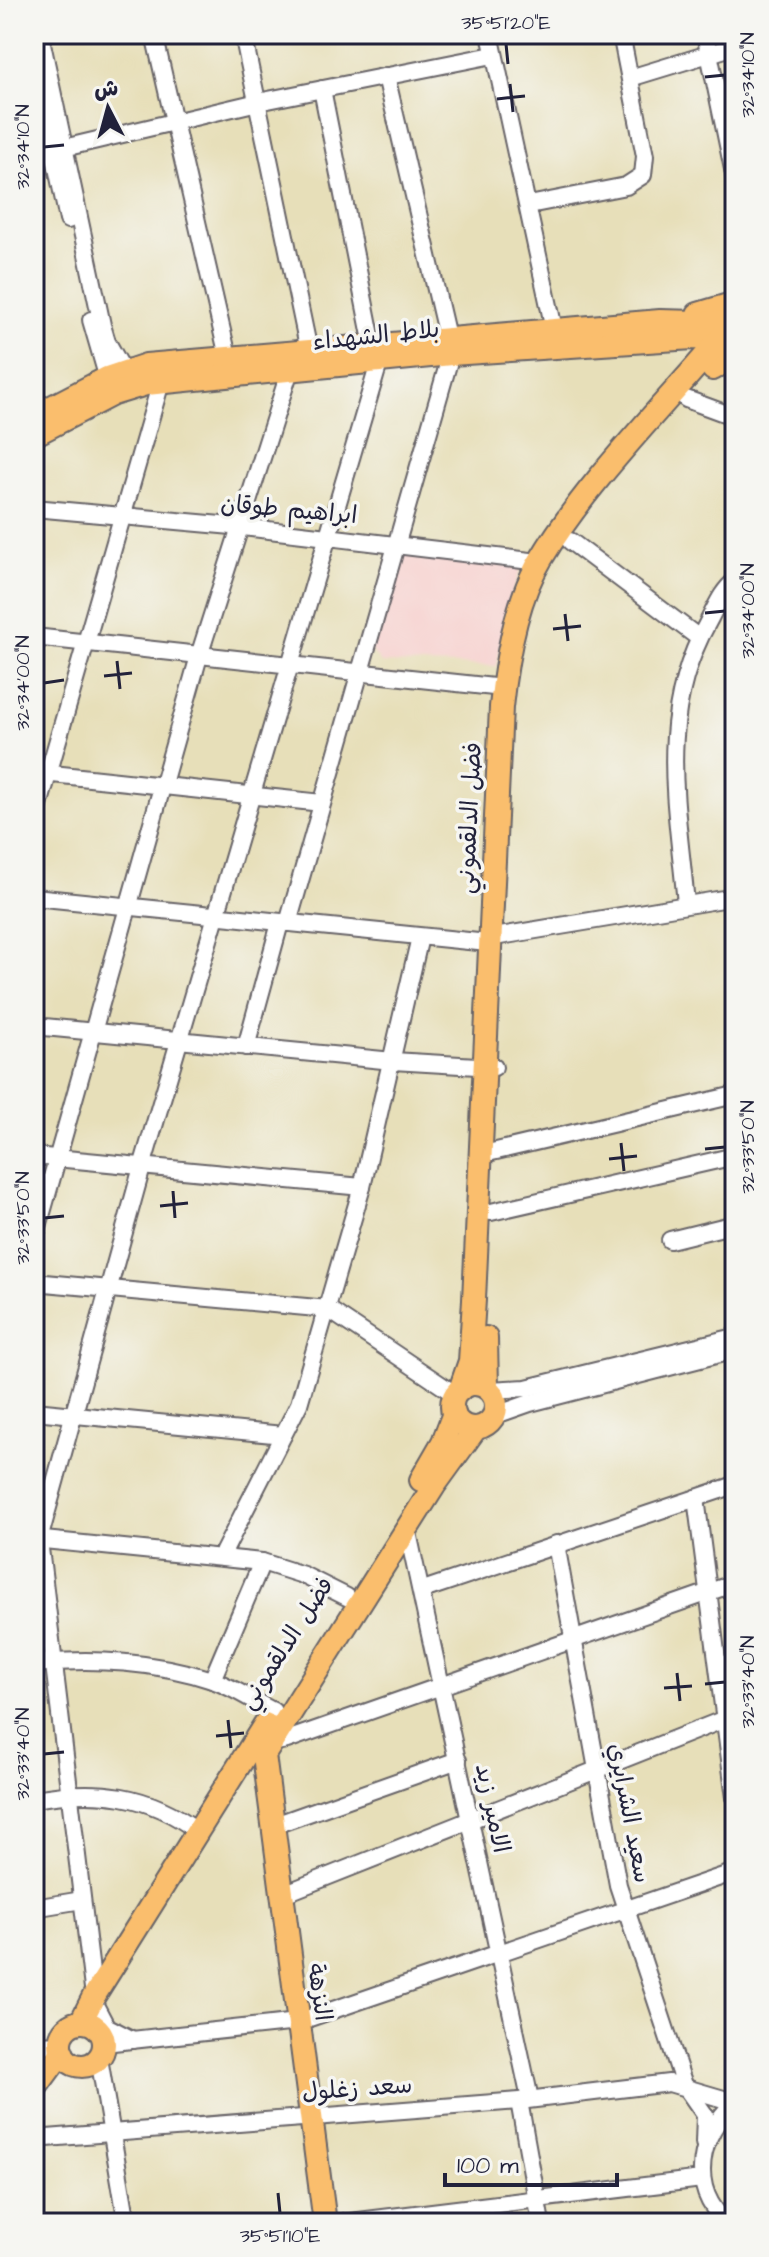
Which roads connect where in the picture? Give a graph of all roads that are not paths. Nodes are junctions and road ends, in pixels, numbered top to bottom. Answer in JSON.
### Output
{"nodes":[{"id":1,"x":40,"y":34,"type":"edge"},
{"id":2,"x":154,"y":34,"type":"edge"},
{"id":3,"x":243,"y":34,"type":"edge"},
{"id":4,"x":490,"y":34,"type":"edge"},
{"id":5,"x":621,"y":34,"type":"edge"},
{"id":6,"x":705,"y":34,"type":"edge"},
{"id":7,"x":735,"y":46,"type":"edge"},
{"id":8,"x":709,"y":54,"type":"junction"},
{"id":9,"x":493,"y":55,"type":"junction"},
{"id":10,"x":34,"y":57,"type":"edge"},
{"id":11,"x":386,"y":76,"type":"junction"},
{"id":12,"x":630,"y":78,"type":"junction"},
{"id":13,"x":322,"y":89,"type":"junction"},
{"id":14,"x":258,"y":102,"type":"junction"},
{"id":15,"x":175,"y":123,"type":"junction"},
{"id":16,"x":58,"y":150,"type":"junction"},
{"id":17,"x":34,"y":155,"type":"edge"},
{"id":18,"x":735,"y":179,"type":"edge"},
{"id":19,"x":529,"y":205,"type":"junction"},
{"id":20,"x":554,"y":329,"type":"junction"},
{"id":21,"x":659,"y":331,"type":"junction"},
{"id":22,"x":733,"y":331,"type":"edge"},
{"id":23,"x":450,"y":347,"type":"junction"},
{"id":24,"x":309,"y":351,"type":"junction"},
{"id":25,"x":376,"y":354,"type":"junction"},
{"id":26,"x":228,"y":357,"type":"junction"},
{"id":27,"x":290,"y":370,"type":"junction"},
{"id":28,"x":119,"y":382,"type":"junction"},
{"id":29,"x":161,"y":382,"type":"junction"},
{"id":30,"x":687,"y":389,"type":"junction"},
{"id":31,"x":34,"y":416,"type":"edge"},
{"id":32,"x":735,"y":417,"type":"edge"},
{"id":33,"x":34,"y":435,"type":"edge"},
{"id":34,"x":34,"y":509,"type":"edge"},
{"id":35,"x":121,"y":518,"type":"junction"},
{"id":36,"x":243,"y":527,"type":"junction"},
{"id":37,"x":329,"y":536,"type":"junction"},
{"id":38,"x":570,"y":541,"type":"junction"},
{"id":39,"x":396,"y":543,"type":"junction"},
{"id":40,"x":539,"y":562,"type":"junction"},
{"id":41,"x":735,"y":581,"type":"edge"},
{"id":42,"x":34,"y":637,"type":"edge"},
{"id":43,"x":699,"y":638,"type":"junction"},
{"id":44,"x":88,"y":643,"type":"junction"},
{"id":45,"x":199,"y":656,"type":"junction"},
{"id":46,"x":288,"y":667,"type":"junction"},
{"id":47,"x":359,"y":675,"type":"junction"},
{"id":48,"x":503,"y":688,"type":"junction"},
{"id":49,"x":42,"y":773,"type":"edge"},
{"id":50,"x":162,"y":785,"type":"junction"},
{"id":51,"x":249,"y":795,"type":"junction"},
{"id":52,"x":322,"y":803,"type":"junction"},
{"id":53,"x":34,"y":823,"type":"edge"},
{"id":54,"x":34,"y":897,"type":"edge"},
{"id":55,"x":735,"y":897,"type":"edge"},
{"id":56,"x":686,"y":904,"type":"junction"},
{"id":57,"x":131,"y":908,"type":"junction"},
{"id":58,"x":217,"y":915,"type":"junction"},
{"id":59,"x":284,"y":923,"type":"junction"},
{"id":60,"x":420,"y":937,"type":"junction"},
{"id":61,"x":494,"y":939,"type":"junction"},
{"id":62,"x":34,"y":1026,"type":"edge"},
{"id":63,"x":91,"y":1031,"type":"junction"},
{"id":64,"x":178,"y":1041,"type":"junction"},
{"id":65,"x":246,"y":1047,"type":"junction"},
{"id":66,"x":393,"y":1061,"type":"junction"},
{"id":67,"x":489,"y":1068,"type":"junction"},
{"id":68,"x":735,"y":1095,"type":"edge"},
{"id":69,"x":492,"y":1152,"type":"junction"},
{"id":70,"x":34,"y":1156,"type":"edge"},
{"id":71,"x":735,"y":1156,"type":"edge"},
{"id":72,"x":59,"y":1158,"type":"junction"},
{"id":73,"x":142,"y":1167,"type":"junction"},
{"id":74,"x":362,"y":1187,"type":"junction"},
{"id":75,"x":491,"y":1212,"type":"junction"},
{"id":76,"x":735,"y":1224,"type":"edge"},
{"id":77,"x":670,"y":1240,"type":"dead end"},
{"id":78,"x":34,"y":1241,"type":"edge"},
{"id":79,"x":34,"y":1282,"type":"edge"},
{"id":80,"x":109,"y":1289,"type":"junction"},
{"id":81,"x":328,"y":1309,"type":"junction"},
{"id":82,"x":735,"y":1337,"type":"edge"},
{"id":83,"x":735,"y":1350,"type":"edge"},
{"id":84,"x":488,"y":1389,"type":"junction"},
{"id":85,"x":456,"y":1399,"type":"junction"},
{"id":86,"x":34,"y":1411,"type":"edge"},
{"id":87,"x":74,"y":1415,"type":"junction"},
{"id":88,"x":485,"y":1422,"type":"junction"},
{"id":89,"x":283,"y":1435,"type":"junction"},
{"id":90,"x":735,"y":1485,"type":"edge"},
{"id":91,"x":696,"y":1498,"type":"junction"},
{"id":92,"x":407,"y":1528,"type":"junction"},
{"id":93,"x":36,"y":1539,"type":"edge"},
{"id":94,"x":556,"y":1544,"type":"junction"},
{"id":95,"x":221,"y":1557,"type":"junction"},
{"id":96,"x":262,"y":1562,"type":"junction"},
{"id":97,"x":735,"y":1583,"type":"edge"},
{"id":98,"x":423,"y":1590,"type":"junction"},
{"id":99,"x":709,"y":1592,"type":"junction"},
{"id":100,"x":347,"y":1597,"type":"junction"},
{"id":101,"x":574,"y":1639,"type":"junction"},
{"id":102,"x":42,"y":1663,"type":"edge"},
{"id":103,"x":212,"y":1680,"type":"junction"},
{"id":104,"x":443,"y":1684,"type":"junction"},
{"id":105,"x":273,"y":1711,"type":"junction"},
{"id":106,"x":730,"y":1717,"type":"edge"},
{"id":107,"x":270,"y":1743,"type":"junction"},
{"id":108,"x":458,"y":1760,"type":"junction"},
{"id":109,"x":239,"y":1766,"type":"junction"},
{"id":110,"x":264,"y":1768,"type":"junction"},
{"id":111,"x":596,"y":1770,"type":"junction"},
{"id":112,"x":68,"y":1793,"type":"junction"},
{"id":113,"x":735,"y":1798,"type":"edge"},
{"id":114,"x":34,"y":1799,"type":"edge"},
{"id":115,"x":471,"y":1819,"type":"junction"},
{"id":116,"x":272,"y":1826,"type":"junction"},
{"id":117,"x":199,"y":1832,"type":"junction"},
{"id":118,"x":735,"y":1872,"type":"edge"},
{"id":119,"x":281,"y":1895,"type":"junction"},
{"id":120,"x":82,"y":1900,"type":"junction"},
{"id":121,"x":34,"y":1908,"type":"edge"},
{"id":122,"x":626,"y":1910,"type":"junction"},
{"id":123,"x":88,"y":1945,"type":"junction"},
{"id":124,"x":500,"y":1955,"type":"junction"},
{"id":125,"x":113,"y":1965,"type":"junction"},
{"id":126,"x":94,"y":1996,"type":"junction"},
{"id":127,"x":81,"y":2022,"type":"junction"},
{"id":128,"x":298,"y":2022,"type":"junction"},
{"id":129,"x":133,"y":2040,"type":"junction"},
{"id":130,"x":34,"y":2044,"type":"edge"},
{"id":131,"x":61,"y":2048,"type":"junction"},
{"id":132,"x":102,"y":2050,"type":"junction"},
{"id":133,"x":684,"y":2085,"type":"junction"},
{"id":134,"x":34,"y":2090,"type":"edge"},
{"id":135,"x":525,"y":2100,"type":"junction"},
{"id":136,"x":735,"y":2102,"type":"edge"},
{"id":137,"x":310,"y":2116,"type":"junction"},
{"id":138,"x":114,"y":2134,"type":"junction"},
{"id":139,"x":34,"y":2139,"type":"edge"},
{"id":140,"x":704,"y":2143,"type":"junction"},
{"id":141,"x":702,"y":2179,"type":"junction"},
{"id":142,"x":537,"y":2199,"type":"junction"},
{"id":143,"x":127,"y":2223,"type":"edge"},
{"id":144,"x":325,"y":2223,"type":"edge"},
{"id":145,"x":342,"y":2223,"type":"edge"},
{"id":146,"x":541,"y":2223,"type":"edge"},
{"id":147,"x":727,"y":2223,"type":"edge"}],
"edges":[{"from":1,"to":16,"type":"street"},
{"from":2,"to":15,"type":"street"},
{"from":3,"to":14,"type":"street"},
{"from":4,"to":9,"type":"street"},
{"from":5,"to":12,"type":"street"},
{"from":6,"to":8,"type":"street"},
{"from":7,"to":8,"type":"street"},
{"from":8,"to":12,"type":"street"},
{"from":8,"to":18,"type":"street"},
{"from":9,"to":11,"type":"street"},
{"from":9,"to":19,"type":"street"},
{"from":10,"to":16,"type":"street"},
{"from":11,"to":13,"type":"street"},
{"from":11,"to":23,"type":"street"},
{"from":12,"to":19,"type":"street"},
{"from":13,"to":14,"type":"street"},
{"from":13,"to":25,"type":"street"},
{"from":14,"to":15,"type":"street"},
{"from":14,"to":24,"type":"street"},
{"from":15,"to":16,"type":"street"},
{"from":15,"to":26,"type":"street"},
{"from":16,"to":17,"type":"street"},
{"from":16,"to":28,"type":"street"},
{"from":19,"to":20,"type":"street"},
{"from":20,"to":21,"type":"main road"},
{"from":20,"to":23,"type":"main road"},
{"from":21,"to":22,"type":"main road","name":"بلاط الشهداء"},
{"from":21,"to":22,"type":"main road"},
{"from":21,"to":23,"type":"main road","name":"بلاط الشهداء"},
{"from":21,"to":30,"type":"main road"},
{"from":22,"to":30,"type":"main road","name":"فضل الدلقموني"},
{"from":22,"to":30,"type":"main road","name":"فضل الدلقموني"},
{"from":23,"to":25,"type":"main road","name":"بلاط الشهداء"},
{"from":23,"to":39,"type":"street"},
{"from":24,"to":25,"type":"main road"},
{"from":24,"to":26,"type":"main road"},
{"from":25,"to":27,"type":"main road","name":"بلاط الشهداء"},
{"from":25,"to":37,"type":"street"},
{"from":26,"to":28,"type":"main road"},
{"from":27,"to":29,"type":"main road","name":"بلاط الشهداء"},
{"from":27,"to":36,"type":"street"},
{"from":28,"to":29,"type":"main road","name":"بلاط الشهداء"},
{"from":28,"to":31,"type":"main road"},
{"from":28,"to":33,"type":"main road","name":"بلاط الشهداء"},
{"from":29,"to":35,"type":"street"},
{"from":30,"to":32,"type":"street"},
{"from":30,"to":38,"type":"main road","name":"فضل الدلقموني"},
{"from":30,"to":40,"type":"main road","name":"فضل الدلقموني"},
{"from":34,"to":35,"type":"street","name":"ابراهيم طوقان"},
{"from":35,"to":36,"type":"street","name":"ابراهيم طوقان"},
{"from":35,"to":44,"type":"street"},
{"from":36,"to":37,"type":"street","name":"ابراهيم طوقان"},
{"from":36,"to":45,"type":"street"},
{"from":37,"to":39,"type":"street","name":"ابراهيم طوقان"},
{"from":37,"to":46,"type":"street"},
{"from":38,"to":43,"type":"street"},
{"from":38,"to":61,"type":"main road","name":"فضل الدلقموني"},
{"from":39,"to":40,"type":"street","name":"ابراهيم طوقان"},
{"from":39,"to":47,"type":"street"},
{"from":40,"to":48,"type":"main road","name":"فضل الدلقموني"},
{"from":41,"to":43,"type":"street"},
{"from":42,"to":44,"type":"street"},
{"from":43,"to":56,"type":"street"},
{"from":44,"to":45,"type":"street"},
{"from":44,"to":49,"type":"street"},
{"from":45,"to":46,"type":"street"},
{"from":45,"to":50,"type":"street"},
{"from":46,"to":47,"type":"street"},
{"from":46,"to":51,"type":"street"},
{"from":47,"to":48,"type":"street"},
{"from":47,"to":52,"type":"street"},
{"from":48,"to":61,"type":"main road","name":"فضل الدلقموني"},
{"from":49,"to":50,"type":"street"},
{"from":49,"to":53,"type":"street"},
{"from":50,"to":51,"type":"street"},
{"from":50,"to":57,"type":"street"},
{"from":51,"to":52,"type":"street"},
{"from":51,"to":58,"type":"street"},
{"from":52,"to":59,"type":"street"},
{"from":54,"to":57,"type":"street"},
{"from":55,"to":56,"type":"street"},
{"from":56,"to":61,"type":"street"},
{"from":57,"to":58,"type":"street"},
{"from":57,"to":63,"type":"street"},
{"from":58,"to":59,"type":"street"},
{"from":58,"to":64,"type":"street"},
{"from":59,"to":60,"type":"street"},
{"from":59,"to":65,"type":"street"},
{"from":60,"to":61,"type":"street"},
{"from":60,"to":66,"type":"street"},
{"from":61,"to":67,"type":"main road","name":"فضل الدلقموني"},
{"from":62,"to":63,"type":"street"},
{"from":63,"to":64,"type":"street"},
{"from":63,"to":72,"type":"street"},
{"from":64,"to":65,"type":"street"},
{"from":64,"to":73,"type":"street"},
{"from":65,"to":66,"type":"street"},
{"from":66,"to":67,"type":"street"},
{"from":66,"to":74,"type":"street"},
{"from":67,"to":69,"type":"main road","name":"فضل الدلقموني"},
{"from":67,"to":85,"type":"main road","name":"فضل الدلقموني"},
{"from":68,"to":69,"type":"street"},
{"from":69,"to":75,"type":"main road","name":"فضل الدلقموني"},
{"from":70,"to":72,"type":"street"},
{"from":71,"to":75,"type":"street"},
{"from":72,"to":73,"type":"street"},
{"from":72,"to":78,"type":"street"},
{"from":73,"to":74,"type":"street"},
{"from":73,"to":80,"type":"street"},
{"from":74,"to":81,"type":"street"},
{"from":75,"to":84,"type":"main road","name":"فضل الدلقموني"},
{"from":76,"to":77,"type":"street"},
{"from":79,"to":80,"type":"street"},
{"from":80,"to":81,"type":"street"},
{"from":80,"to":87,"type":"street"},
{"from":81,"to":85,"type":"street"},
{"from":81,"to":89,"type":"street"},
{"from":82,"to":84,"type":"street"},
{"from":83,"to":88,"type":"street"},
{"from":84,"to":85,"type":"main road"},
{"from":84,"to":88,"type":"main road"},
{"from":85,"to":88,"type":"main road"},
{"from":85,"to":100,"type":"main road","name":"فضل الدلقموني"},
{"from":86,"to":87,"type":"street"},
{"from":87,"to":89,"type":"street"},
{"from":87,"to":93,"type":"street"},
{"from":88,"to":92,"type":"main road"},
{"from":89,"to":95,"type":"street"},
{"from":90,"to":91,"type":"street"},
{"from":91,"to":94,"type":"street"},
{"from":91,"to":99,"type":"street"},
{"from":92,"to":98,"type":"street","name":"الامير زيد"},
{"from":92,"to":107,"type":"main road"},
{"from":93,"to":95,"type":"street"},
{"from":93,"to":102,"type":"street"},
{"from":94,"to":98,"type":"street"},
{"from":94,"to":101,"type":"street","name":"سعيد الشرايري"},
{"from":95,"to":96,"type":"street"},
{"from":96,"to":100,"type":"street"},
{"from":96,"to":103,"type":"street"},
{"from":97,"to":99,"type":"street"},
{"from":98,"to":104,"type":"street","name":"الامير زيد"},
{"from":99,"to":101,"type":"street"},
{"from":99,"to":106,"type":"street"},
{"from":100,"to":105,"type":"main road","name":"فضل الدلقموني"},
{"from":101,"to":104,"type":"street"},
{"from":101,"to":111,"type":"street","name":"سعيد الشرايري"},
{"from":102,"to":103,"type":"street"},
{"from":102,"to":112,"type":"street"},
{"from":103,"to":105,"type":"street"},
{"from":104,"to":107,"type":"street"},
{"from":104,"to":108,"type":"street","name":"الامير زيد"},
{"from":105,"to":109,"type":"main road","name":"فضل الدلقموني"},
{"from":106,"to":111,"type":"street"},
{"from":106,"to":113,"type":"street"},
{"from":107,"to":110,"type":"main road"},
{"from":108,"to":115,"type":"street","name":"الامير زيد"},
{"from":108,"to":116,"type":"street"},
{"from":109,"to":110,"type":"main road"},
{"from":109,"to":117,"type":"main road","name":"فضل الدلقموني"},
{"from":110,"to":116,"type":"main road","name":"النزهة"},
{"from":111,"to":115,"type":"street"},
{"from":111,"to":122,"type":"street","name":"سعيد الشرايري"},
{"from":112,"to":114,"type":"street"},
{"from":112,"to":117,"type":"street"},
{"from":112,"to":120,"type":"street"},
{"from":115,"to":119,"type":"street"},
{"from":115,"to":124,"type":"street","name":"الامير زيد"},
{"from":116,"to":119,"type":"main road","name":"النزهة"},
{"from":117,"to":125,"type":"main road","name":"فضل الدلقموني"},
{"from":118,"to":122,"type":"street"},
{"from":119,"to":128,"type":"main road","name":"النزهة"},
{"from":120,"to":121,"type":"street"},
{"from":120,"to":123,"type":"street"},
{"from":122,"to":124,"type":"street"},
{"from":122,"to":133,"type":"street","name":"سعيد الشرايري"},
{"from":123,"to":125,"type":"street"},
{"from":123,"to":126,"type":"street"},
{"from":124,"to":128,"type":"street"},
{"from":124,"to":135,"type":"street","name":"الامير زيد"},
{"from":125,"to":126,"type":"main road","name":"فضل الدلقموني"},
{"from":126,"to":127,"type":"main road","name":"فضل الدلقموني"},
{"from":126,"to":129,"type":"street"},
{"from":127,"to":131,"type":"main road"},
{"from":127,"to":132,"type":"main road"},
{"from":128,"to":129,"type":"street"},
{"from":128,"to":137,"type":"main road","name":"النزهة"},
{"from":129,"to":132,"type":"street"},
{"from":130,"to":131,"type":"street"},
{"from":131,"to":132,"type":"main road"},
{"from":131,"to":134,"type":"main road"},
{"from":132,"to":138,"type":"street"},
{"from":133,"to":135,"type":"street","name":"سعد زغلول"},
{"from":133,"to":136,"type":"street","name":"سعد زغلول"},
{"from":133,"to":140,"type":"street"},
{"from":135,"to":137,"type":"street","name":"سعد زغلول"},
{"from":135,"to":142,"type":"street","name":"الامير زيد"},
{"from":136,"to":140,"type":"street"},
{"from":137,"to":138,"type":"street","name":"سعد زغلول"},
{"from":137,"to":144,"type":"main road","name":"النزهة"},
{"from":138,"to":139,"type":"street","name":"سعد زغلول"},
{"from":138,"to":143,"type":"street"},
{"from":140,"to":141,"type":"street"},
{"from":141,"to":142,"type":"street"},
{"from":141,"to":147,"type":"street"},
{"from":142,"to":145,"type":"street"},
{"from":142,"to":146,"type":"street","name":"الامير زيد"}]}
